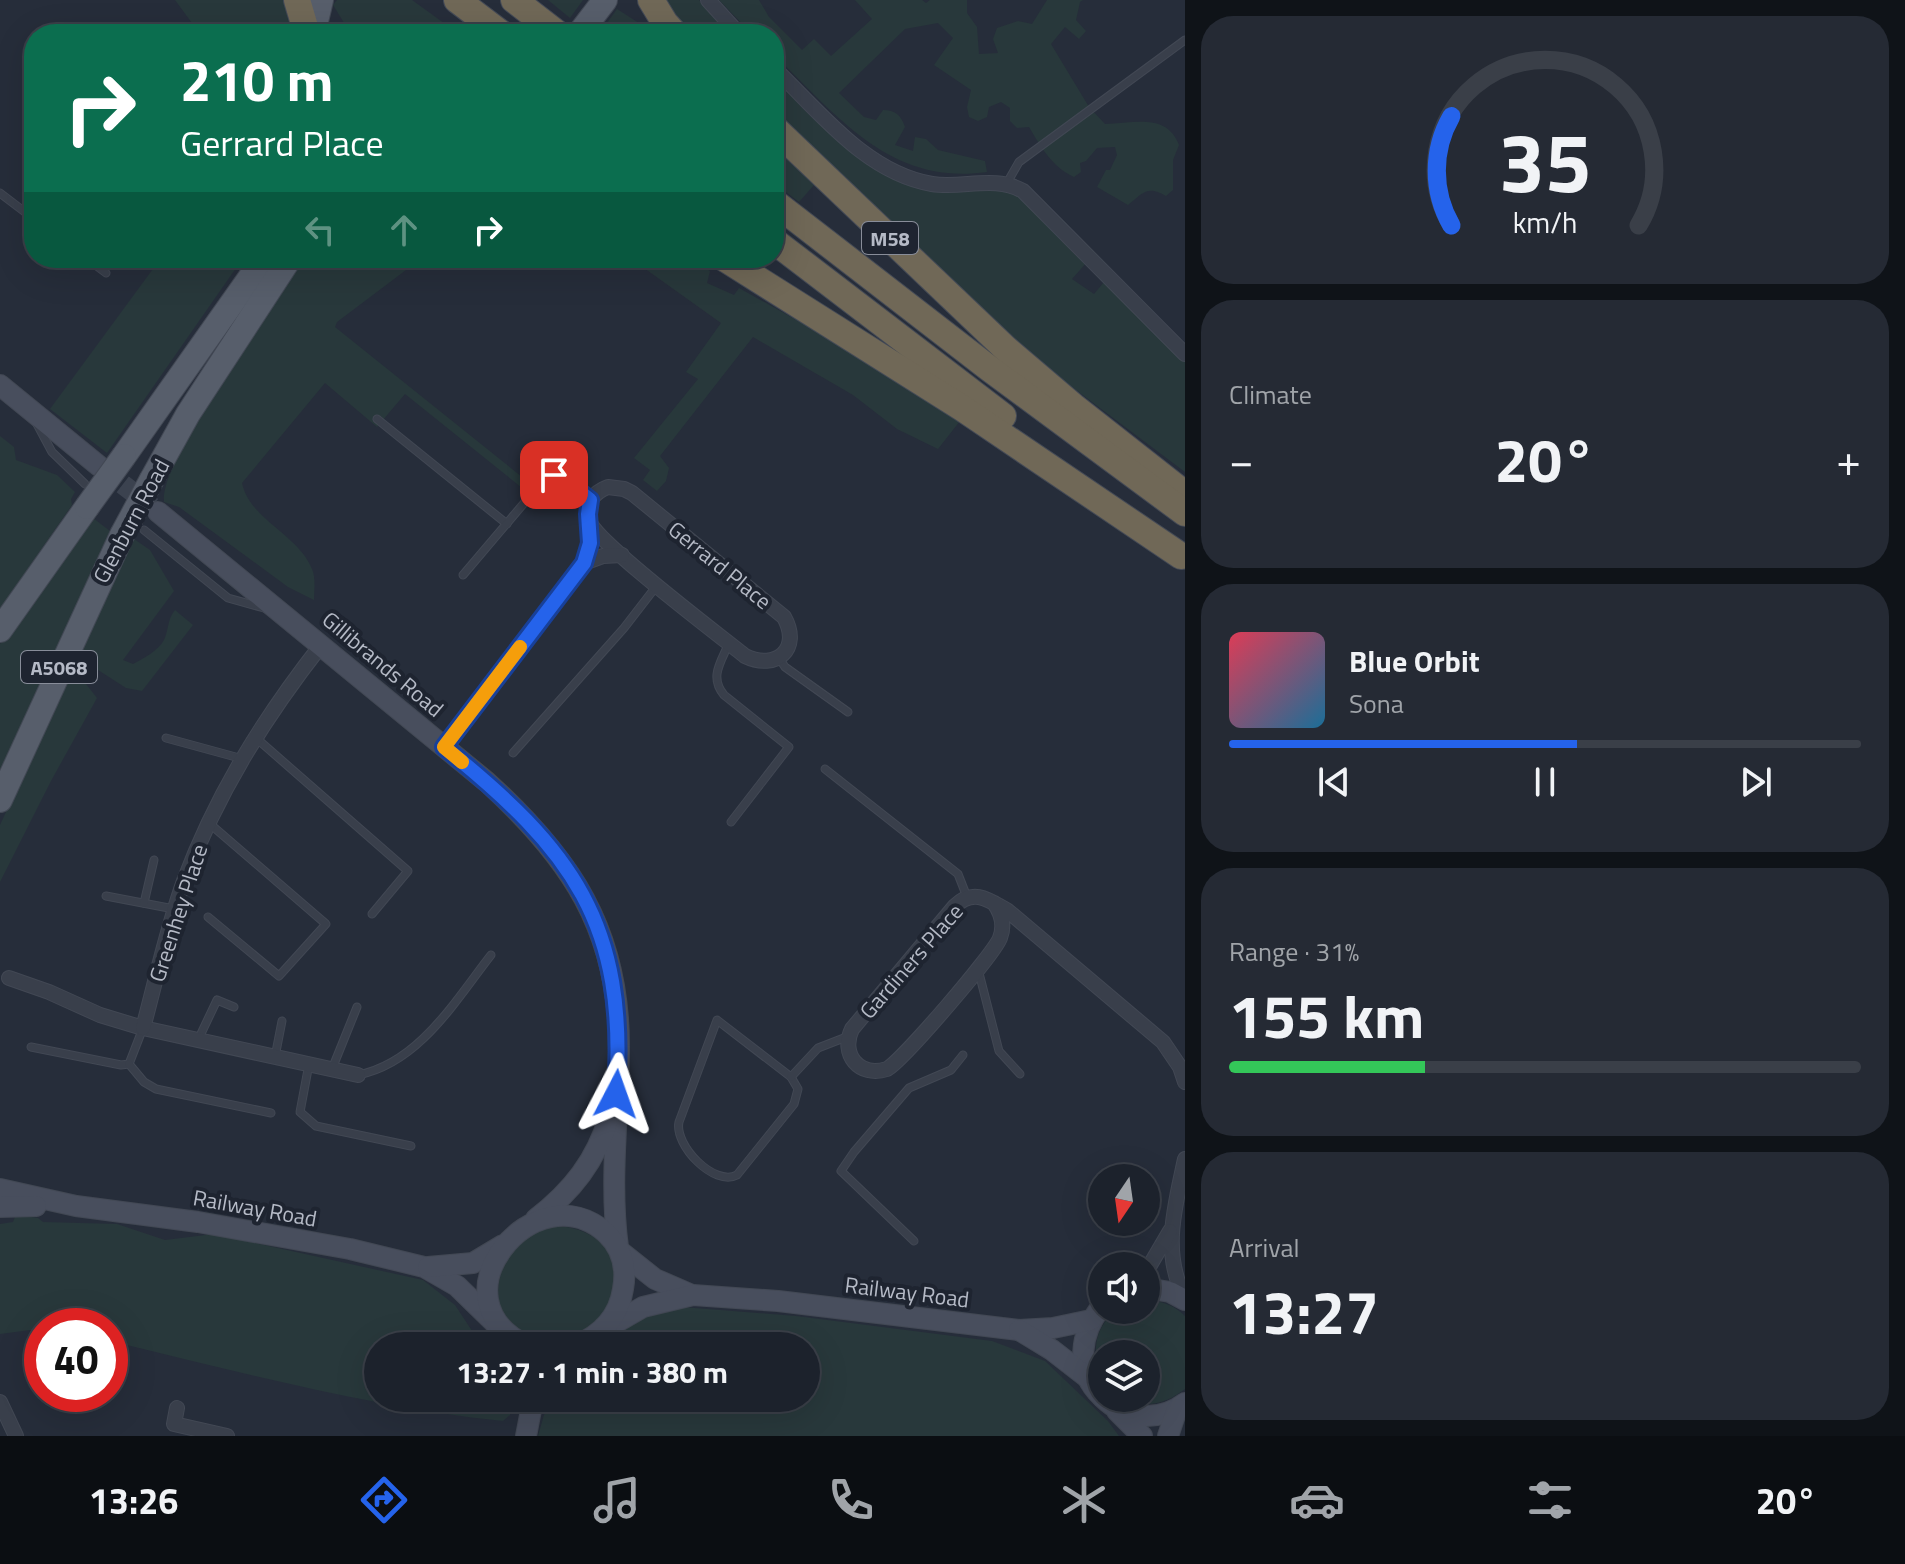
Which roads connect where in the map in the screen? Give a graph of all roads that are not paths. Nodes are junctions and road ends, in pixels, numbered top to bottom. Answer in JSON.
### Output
{"nodes":[{"id":1,"x":297,"y":0,"type":"edge"},
{"id":2,"x":321,"y":0,"type":"edge"},
{"id":3,"x":457,"y":0,"type":"edge"},
{"id":4,"x":514,"y":0,"type":"edge"},
{"id":5,"x":651,"y":0,"type":"edge"},
{"id":6,"x":708,"y":0,"type":"edge"},
{"id":7,"x":604,"y":2,"type":"edge"},
{"id":8,"x":306,"y":24,"type":"edge"},
{"id":9,"x":313,"y":24,"type":"edge"},
{"id":10,"x":489,"y":24,"type":"edge"},
{"id":11,"x":545,"y":24,"type":"edge"},
{"id":12,"x":587,"y":24,"type":"edge"},
{"id":13,"x":668,"y":24,"type":"edge"},
{"id":14,"x":730,"y":24,"type":"edge"},
{"id":15,"x":1185,"y":40,"type":"edge"},
{"id":16,"x":784,"y":78,"type":"edge"},
{"id":17,"x":784,"y":138,"type":"edge"},
{"id":18,"x":1007,"y":183,"type":"junction"},
{"id":19,"x":0,"y":193,"type":"edge"},
{"id":20,"x":784,"y":210,"type":"edge"},
{"id":21,"x":24,"y":211,"type":"edge"},
{"id":22,"x":784,"y":249,"type":"edge"},
{"id":23,"x":99,"y":268,"type":"edge"},
{"id":24,"x":261,"y":268,"type":"edge"},
{"id":25,"x":279,"y":268,"type":"edge"},
{"id":26,"x":740,"y":268,"type":"edge"},
{"id":27,"x":106,"y":273,"type":"dead end"},
{"id":28,"x":256,"y":289,"type":"junction"},
{"id":29,"x":1185,"y":354,"type":"edge"},
{"id":30,"x":0,"y":385,"type":"edge"},
{"id":31,"x":31,"y":410,"type":"junction"},
{"id":32,"x":377,"y":419,"type":"dead end"},
{"id":33,"x":99,"y":466,"type":"tunnel mouth"},
{"id":34,"x":1185,"y":494,"type":"edge"},
{"id":35,"x":86,"y":496,"type":"junction"},
{"id":36,"x":590,"y":500,"type":"junction"},
{"id":37,"x":158,"y":512,"type":"tunnel mouth"},
{"id":38,"x":1185,"y":513,"type":"edge"},
{"id":39,"x":589,"y":522,"type":"junction"},
{"id":40,"x":507,"y":524,"type":"junction"},
{"id":41,"x":133,"y":533,"type":"junction"},
{"id":42,"x":622,"y":555,"type":"junction"},
{"id":43,"x":1183,"y":557,"type":"edge"},
{"id":44,"x":584,"y":563,"type":"junction"},
{"id":45,"x":463,"y":575,"type":"dead end"},
{"id":46,"x":658,"y":584,"type":"junction"},
{"id":47,"x":282,"y":612,"type":"junction"},
{"id":48,"x":0,"y":630,"type":"edge"},
{"id":49,"x":729,"y":643,"type":"junction"},
{"id":50,"x":322,"y":644,"type":"junction"},
{"id":51,"x":779,"y":658,"type":"junction"},
{"id":52,"x":848,"y":712,"type":"dead end"},
{"id":53,"x":254,"y":736,"type":"junction"},
{"id":54,"x":166,"y":738,"type":"dead end"},
{"id":55,"x":444,"y":747,"type":"junction"},
{"id":56,"x":513,"y":753,"type":"dead end"},
{"id":57,"x":243,"y":759,"type":"junction"},
{"id":58,"x":825,"y":769,"type":"dead end"},
{"id":59,"x":0,"y":800,"type":"edge"},
{"id":60,"x":208,"y":822,"type":"junction"},
{"id":61,"x":731,"y":822,"type":"dead end"},
{"id":62,"x":154,"y":860,"type":"dead end"},
{"id":63,"x":106,"y":896,"type":"dead end"},
{"id":64,"x":967,"y":897,"type":"junction"},
{"id":65,"x":144,"y":903,"type":"junction"},
{"id":66,"x":994,"y":903,"type":"junction"},
{"id":67,"x":176,"y":910,"type":"junction"},
{"id":68,"x":372,"y":914,"type":"dead end"},
{"id":69,"x":208,"y":917,"type":"dead end"},
{"id":70,"x":1040,"y":940,"type":"junction"},
{"id":71,"x":998,"y":942,"type":"junction"},
{"id":72,"x":491,"y":955,"type":"dead end"},
{"id":73,"x":978,"y":967,"type":"junction"},
{"id":74,"x":9,"y":978,"type":"dead end"},
{"id":75,"x":234,"y":1007,"type":"dead end"},
{"id":76,"x":357,"y":1007,"type":"dead end"},
{"id":77,"x":282,"y":1021,"type":"dead end"},
{"id":78,"x":143,"y":1028,"type":"junction"},
{"id":79,"x":849,"y":1036,"type":"junction"},
{"id":80,"x":198,"y":1040,"type":"junction"},
{"id":81,"x":31,"y":1047,"type":"dead end"},
{"id":82,"x":963,"y":1055,"type":"dead end"},
{"id":83,"x":275,"y":1057,"type":"junction"},
{"id":84,"x":129,"y":1064,"type":"junction"},
{"id":85,"x":309,"y":1064,"type":"junction"},
{"id":86,"x":332,"y":1069,"type":"junction"},
{"id":87,"x":1020,"y":1074,"type":"dead end"},
{"id":88,"x":358,"y":1075,"type":"joint"},
{"id":89,"x":791,"y":1077,"type":"junction"},
{"id":90,"x":1185,"y":1082,"type":"edge"},
{"id":91,"x":616,"y":1094,"type":"junction"},
{"id":92,"x":271,"y":1113,"type":"dead end"},
{"id":93,"x":411,"y":1146,"type":"dead end"},
{"id":94,"x":1185,"y":1159,"type":"edge"},
{"id":95,"x":0,"y":1189,"type":"edge"},
{"id":96,"x":76,"y":1206,"type":"junction"},
{"id":97,"x":0,"y":1207,"type":"edge"},
{"id":98,"x":529,"y":1225,"type":"junction"},
{"id":99,"x":1170,"y":1231,"type":"junction"},
{"id":100,"x":914,"y":1241,"type":"dead end"},
{"id":101,"x":506,"y":1243,"type":"junction"},
{"id":102,"x":619,"y":1250,"type":"junction"},
{"id":103,"x":1158,"y":1252,"type":"edge"},
{"id":104,"x":424,"y":1267,"type":"junction"},
{"id":105,"x":1160,"y":1290,"type":"edge"},
{"id":106,"x":693,"y":1295,"type":"junction"},
{"id":107,"x":1185,"y":1299,"type":"edge"},
{"id":108,"x":1088,"y":1316,"type":"edge"},
{"id":109,"x":1091,"y":1324,"type":"edge"},
{"id":110,"x":1019,"y":1330,"type":"junction"},
{"id":111,"x":501,"y":1332,"type":"edge"},
{"id":112,"x":501,"y":1332,"type":"edge"},
{"id":113,"x":600,"y":1332,"type":"edge"},
{"id":114,"x":602,"y":1332,"type":"edge"},
{"id":115,"x":1088,"y":1378,"type":"joint"},
{"id":116,"x":0,"y":1402,"type":"edge"},
{"id":117,"x":1181,"y":1406,"type":"edge"},
{"id":118,"x":177,"y":1408,"type":"dead end"},
{"id":119,"x":531,"y":1412,"type":"edge"},
{"id":120,"x":1117,"y":1412,"type":"edge"},
{"id":121,"x":1123,"y":1412,"type":"edge"},
{"id":122,"x":16,"y":1436,"type":"edge"},
{"id":123,"x":227,"y":1436,"type":"edge"},
{"id":124,"x":526,"y":1436,"type":"edge"},
{"id":125,"x":1142,"y":1436,"type":"edge"},
{"id":126,"x":1168,"y":1436,"type":"edge"}],
"edges":[{"from":1,"to":8,"type":"highway"},
{"from":2,"to":9,"type":"main road"},
{"from":3,"to":10,"type":"highway"},
{"from":4,"to":11,"type":"highway"},
{"from":5,"to":13,"type":"highway"},
{"from":6,"to":14,"type":"street"},
{"from":7,"to":12,"type":"main road"},
{"from":15,"to":18,"type":"lane"},
{"from":16,"to":18,"type":"street"},
{"from":17,"to":34,"type":"highway","number":"M58"},
{"from":18,"to":29,"type":"street"},
{"from":19,"to":21,"type":"lane"},
{"from":20,"to":38,"type":"highway","number":"M58"},
{"from":22,"to":43,"type":"highway"},
{"from":23,"to":27,"type":"lane"},
{"from":24,"to":28,"type":"main road","name":"Glenburn Road","number":"A5068"},
{"from":25,"to":28,"type":"main road","name":"Glenburn Road","number":"A5068"},
{"from":26,"to":43,"type":"highway"},
{"from":28,"to":35,"type":"main road","name":"Glenburn Road","number":"A5068","bridge":true},
{"from":28,"to":41,"type":"main road","name":"Glenburn Road","number":"A5068","bridge":true},
{"from":30,"to":31,"type":"main road"},
{"from":31,"to":33,"type":"main road"},
{"from":31,"to":35,"type":"lane"},
{"from":32,"to":40,"type":"lane"},
{"from":35,"to":48,"type":"main road","name":"Glenburn Road","number":"A5068"},
{"from":36,"to":39,"type":"street"},
{"from":36,"to":40,"type":"lane"},
{"from":36,"to":51,"type":"street","name":"Gerrard Place"},
{"from":37,"to":47,"type":"main road","name":"Gillibrands Road"},
{"from":39,"to":42,"type":"street"},
{"from":39,"to":44,"type":"street"},
{"from":40,"to":45,"type":"lane"},
{"from":41,"to":47,"type":"lane"},
{"from":41,"to":59,"type":"main road","name":"Glenburn Road","number":"A5068"},
{"from":42,"to":44,"type":"street"},
{"from":42,"to":46,"type":"street"},
{"from":44,"to":55,"type":"street"},
{"from":46,"to":49,"type":"street"},
{"from":46,"to":56,"type":"lane"},
{"from":47,"to":50,"type":"main road","name":"Gillibrands Road"},
{"from":49,"to":51,"type":"street"},
{"from":49,"to":61,"type":"lane"},
{"from":50,"to":53,"type":"street","name":"Greenhey Place"},
{"from":50,"to":55,"type":"main road","name":"Gillibrands Road"},
{"from":51,"to":52,"type":"lane"},
{"from":53,"to":57,"type":"street","name":"Greenhey Place"},
{"from":53,"to":68,"type":"lane"},
{"from":54,"to":57,"type":"lane"},
{"from":55,"to":91,"type":"main road","name":"Gillibrands Road"},
{"from":57,"to":60,"type":"street","name":"Greenhey Place"},
{"from":58,"to":64,"type":"lane"},
{"from":60,"to":67,"type":"street","name":"Greenhey Place"},
{"from":60,"to":69,"type":"lane"},
{"from":62,"to":65,"type":"lane"},
{"from":63,"to":65,"type":"lane"},
{"from":64,"to":66,"type":"street","name":"Gardiners Place"},
{"from":64,"to":79,"type":"street","name":"Gardiners Place"},
{"from":65,"to":67,"type":"lane"},
{"from":66,"to":70,"type":"street","name":"Gardiners Place"},
{"from":66,"to":71,"type":"street"},
{"from":67,"to":78,"type":"street","name":"Greenhey Place"},
{"from":70,"to":71,"type":"street"},
{"from":70,"to":90,"type":"street","name":"Gardiners Place"},
{"from":71,"to":73,"type":"street","name":"Gardiners Place"},
{"from":72,"to":88,"type":"lane"},
{"from":73,"to":79,"type":"street","name":"Gardiners Place"},
{"from":73,"to":87,"type":"lane"},
{"from":74,"to":78,"type":"street"},
{"from":75,"to":80,"type":"lane"},
{"from":76,"to":86,"type":"lane"},
{"from":77,"to":83,"type":"lane"},
{"from":78,"to":80,"type":"street"},
{"from":78,"to":84,"type":"lane"},
{"from":79,"to":89,"type":"lane"},
{"from":80,"to":83,"type":"street"},
{"from":81,"to":84,"type":"lane"},
{"from":82,"to":100,"type":"lane"},
{"from":83,"to":85,"type":"street"},
{"from":84,"to":92,"type":"lane"},
{"from":85,"to":86,"type":"street"},
{"from":85,"to":93,"type":"lane"},
{"from":86,"to":88,"type":"street"},
{"from":89,"to":89,"type":"lane"},
{"from":91,"to":98,"type":"main road","name":"Gillibrands Road"},
{"from":91,"to":102,"type":"main road","name":"Gillibrands Road"},
{"from":94,"to":99,"type":"street"},
{"from":95,"to":96,"type":"main road","name":"Railway Road"},
{"from":96,"to":97,"type":"main road","name":"Railway Road"},
{"from":96,"to":104,"type":"main road","name":"Railway Road"},
{"from":98,"to":101,"type":"main road","name":"Gillibrands Road"},
{"from":98,"to":102,"type":"main road","name":"Railway Road"},
{"from":99,"to":103,"type":"street"},
{"from":99,"to":107,"type":"street"},
{"from":101,"to":104,"type":"main road","name":"Railway Road"},
{"from":101,"to":112,"type":"main road"},
{"from":102,"to":106,"type":"main road","name":"Railway Road"},
{"from":102,"to":113,"type":"main road","name":"Gillibrands Road"},
{"from":104,"to":111,"type":"main road","name":"Railway Road"},
{"from":105,"to":107,"type":"main road"},
{"from":106,"to":110,"type":"main road","name":"Railway Road"},
{"from":106,"to":114,"type":"main road","name":"Railway Road"},
{"from":108,"to":110,"type":"main road","name":"Railway Road"},
{"from":109,"to":115,"type":"main road"},
{"from":110,"to":115,"type":"main road","name":"Railway Road"},
{"from":116,"to":122,"type":"street"},
{"from":117,"to":121,"type":"main road"},
{"from":117,"to":126,"type":"main road"},
{"from":118,"to":123,"type":"street"},
{"from":119,"to":124,"type":"main road"},
{"from":120,"to":125,"type":"main road"}]}
